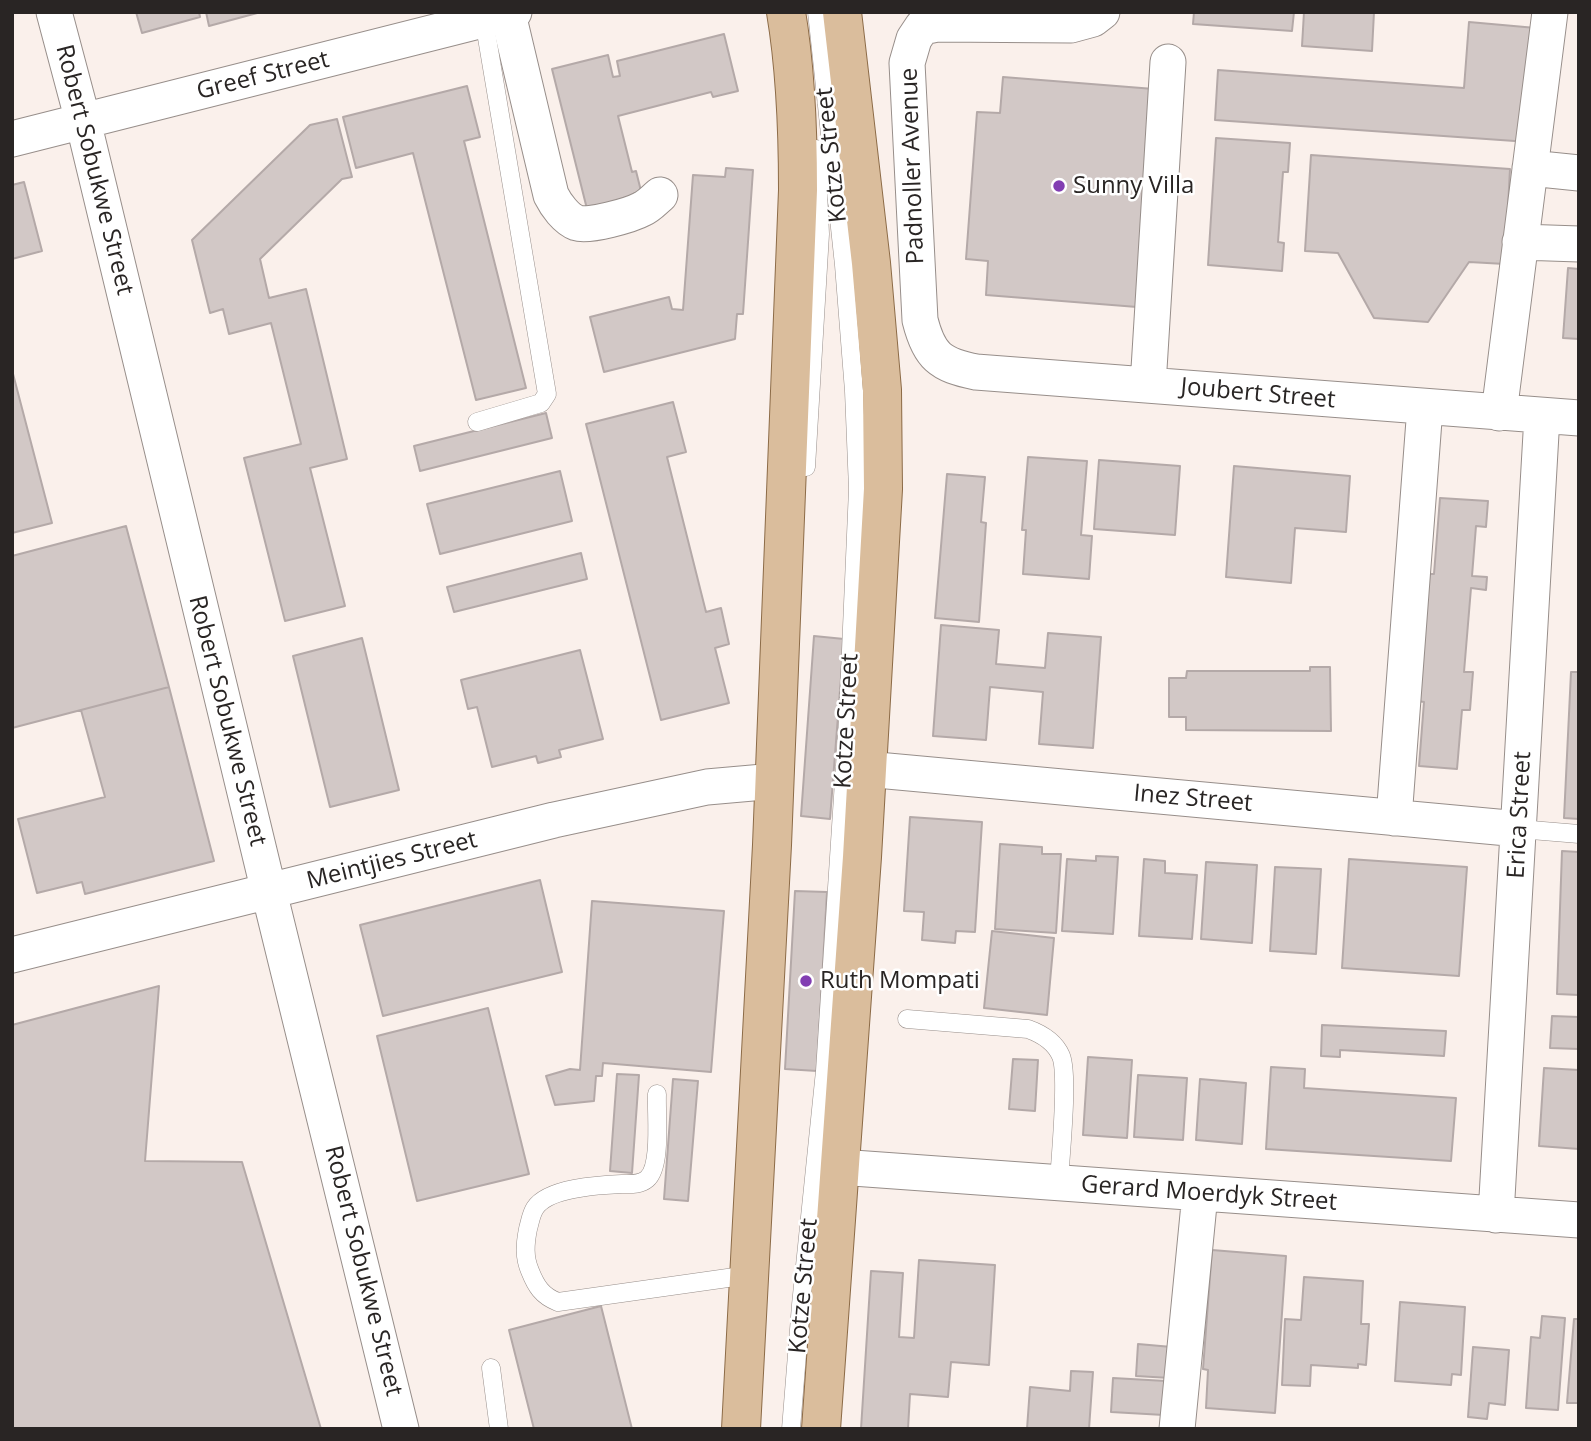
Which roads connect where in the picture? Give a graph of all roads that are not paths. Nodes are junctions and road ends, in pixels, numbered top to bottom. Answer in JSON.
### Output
{"nodes":[{"id":1,"x":54,"y":12,"type":"edge"},
{"id":2,"x":786,"y":12,"type":"edge"},
{"id":3,"x":800,"y":12,"type":"edge"},
{"id":4,"x":817,"y":12,"type":"edge"},
{"id":5,"x":842,"y":12,"type":"edge"},
{"id":6,"x":1102,"y":12,"type":"edge"},
{"id":7,"x":1550,"y":12,"type":"edge"},
{"id":8,"x":502,"y":15,"type":"edge"},
{"id":9,"x":1168,"y":62,"type":"dead end"},
{"id":10,"x":83,"y":121,"type":"junction"},
{"id":11,"x":12,"y":139,"type":"edge"},
{"id":12,"x":1530,"y":169,"type":"junction"},
{"id":13,"x":1579,"y":173,"type":"edge"},
{"id":14,"x":660,"y":195,"type":"dead end"},
{"id":15,"x":1520,"y":242,"type":"junction"},
{"id":16,"x":1579,"y":244,"type":"edge"},
{"id":17,"x":941,"y":360,"type":"joint"},
{"id":18,"x":1148,"y":385,"type":"junction"},
{"id":19,"x":1425,"y":407,"type":"junction"},
{"id":20,"x":1499,"y":413,"type":"junction"},
{"id":21,"x":1542,"y":415,"type":"junction"},
{"id":22,"x":1579,"y":418,"type":"edge"},
{"id":23,"x":477,"y":422,"type":"dead end"},
{"id":24,"x":805,"y":479,"type":"dead end"},
{"id":25,"x":802,"y":534,"type":"dead end"},
{"id":26,"x":866,"y":769,"type":"junction"},
{"id":27,"x":775,"y":781,"type":"junction"},
{"id":28,"x":1394,"y":818,"type":"junction"},
{"id":29,"x":1519,"y":830,"type":"junction"},
{"id":30,"x":1579,"y":834,"type":"edge"},
{"id":31,"x":269,"y":892,"type":"junction"},
{"id":32,"x":12,"y":955,"type":"edge"},
{"id":33,"x":908,"y":1019,"type":"dead end"},
{"id":34,"x":657,"y":1094,"type":"dead end"},
{"id":35,"x":839,"y":1167,"type":"junction"},
{"id":36,"x":1059,"y":1183,"type":"junction"},
{"id":37,"x":1200,"y":1194,"type":"junction"},
{"id":38,"x":1496,"y":1214,"type":"junction"},
{"id":39,"x":1579,"y":1220,"type":"edge"},
{"id":40,"x":749,"y":1275,"type":"junction"},
{"id":41,"x":764,"y":1332,"type":"dead end"},
{"id":42,"x":491,"y":1368,"type":"dead end"},
{"id":43,"x":405,"y":1423,"type":"edge"},
{"id":44,"x":499,"y":1429,"type":"edge"},
{"id":45,"x":741,"y":1429,"type":"edge"},
{"id":46,"x":792,"y":1429,"type":"edge"},
{"id":47,"x":821,"y":1429,"type":"edge"},
{"id":48,"x":1177,"y":1429,"type":"edge"}],
"edges":[{"from":1,"to":10,"type":"street","name":"Robert Sobukwe Street"},
{"from":2,"to":27,"type":"main road","name":"Kotze Street"},
{"from":3,"to":24,"type":"lane","name":"Kotze Street"},
{"from":4,"to":46,"type":"lane","name":"Kotze Street"},
{"from":5,"to":26,"type":"main road","name":"Kotze Street"},
{"from":6,"to":17,"type":"street","name":"Padnoller Avenue"},
{"from":7,"to":12,"type":"street"},
{"from":8,"to":10,"type":"street","name":"Greef Street"},
{"from":8,"to":14,"type":"street"},
{"from":8,"to":23,"type":"lane"},
{"from":9,"to":18,"type":"street"},
{"from":10,"to":11,"type":"street","name":"Greef Street"},
{"from":10,"to":31,"type":"street","name":"Robert Sobukwe Street"},
{"from":12,"to":13,"type":"street"},
{"from":12,"to":15,"type":"street"},
{"from":15,"to":16,"type":"street"},
{"from":15,"to":20,"type":"street"},
{"from":17,"to":18,"type":"street","name":"Joubert Street"},
{"from":18,"to":19,"type":"street","name":"Joubert Street"},
{"from":19,"to":20,"type":"street","name":"Joubert Street"},
{"from":19,"to":28,"type":"street"},
{"from":20,"to":21,"type":"street","name":"Joubert Street"},
{"from":21,"to":22,"type":"street","name":"Joubert Street"},
{"from":21,"to":29,"type":"street","name":"Erica Street"},
{"from":25,"to":41,"type":"lane","name":"Kotze Street"},
{"from":26,"to":28,"type":"street","name":"Inez Street"},
{"from":26,"to":35,"type":"main road","name":"Kotze Street"},
{"from":27,"to":31,"type":"street","name":"Meintjies Street"},
{"from":27,"to":40,"type":"main road","name":"Kotze Street"},
{"from":28,"to":29,"type":"street","name":"Inez Street"},
{"from":29,"to":30,"type":"lane"},
{"from":29,"to":38,"type":"street","name":"Erica Street"},
{"from":31,"to":32,"type":"street","name":"Meintjies Street"},
{"from":31,"to":43,"type":"street","name":"Robert Sobukwe Street"},
{"from":33,"to":36,"type":"lane"},
{"from":34,"to":40,"type":"lane"},
{"from":35,"to":36,"type":"street","name":"Gerard Moerdyk Street"},
{"from":35,"to":47,"type":"main road","name":"Kotze Street"},
{"from":36,"to":37,"type":"street","name":"Gerard Moerdyk Street"},
{"from":37,"to":38,"type":"street","name":"Gerard Moerdyk Street"},
{"from":37,"to":48,"type":"street"},
{"from":38,"to":39,"type":"street","name":"Gerard Moerdyk Street"},
{"from":40,"to":45,"type":"main road","name":"Kotze Street"},
{"from":42,"to":44,"type":"lane"}]}
